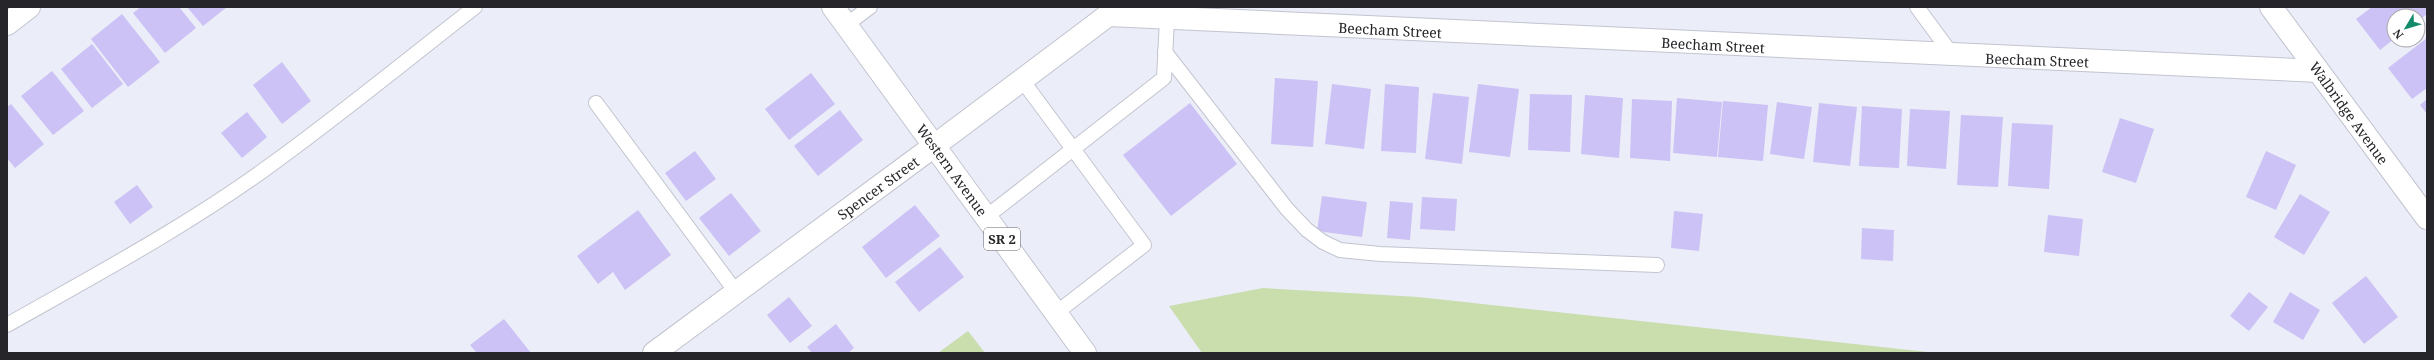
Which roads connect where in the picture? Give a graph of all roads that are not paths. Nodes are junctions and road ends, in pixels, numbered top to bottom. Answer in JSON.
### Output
{"nodes":[{"id":1,"x":29,"y":7,"type":"edge"},
{"id":2,"x":475,"y":7,"type":"edge"},
{"id":3,"x":833,"y":7,"type":"edge"},
{"id":4,"x":870,"y":7,"type":"edge"},
{"id":5,"x":1917,"y":7,"type":"edge"},
{"id":6,"x":2271,"y":7,"type":"edge"},
{"id":7,"x":1114,"y":11,"type":"edge"},
{"id":8,"x":1167,"y":19,"type":"junction"},
{"id":9,"x":7,"y":24,"type":"edge"},
{"id":10,"x":846,"y":25,"type":"junction"},
{"id":11,"x":1165,"y":52,"type":"junction"},
{"id":12,"x":1953,"y":56,"type":"junction"},
{"id":13,"x":2318,"y":71,"type":"junction"},
{"id":14,"x":1022,"y":80,"type":"junction"},
{"id":15,"x":596,"y":103,"type":"dead end"},
{"id":16,"x":934,"y":146,"type":"junction"},
{"id":17,"x":1073,"y":149,"type":"junction"},
{"id":18,"x":986,"y":217,"type":"junction"},
{"id":19,"x":2427,"y":218,"type":"edge"},
{"id":20,"x":1657,"y":265,"type":"dead end"},
{"id":21,"x":736,"y":292,"type":"junction"},
{"id":22,"x":1056,"y":313,"type":"junction"},
{"id":23,"x":7,"y":325,"type":"edge"},
{"id":24,"x":654,"y":353,"type":"edge"},
{"id":25,"x":1085,"y":353,"type":"edge"}],
"edges":[{"from":1,"to":9,"type":"street"},
{"from":2,"to":23,"type":"lane"},
{"from":3,"to":10,"type":"street","name":"Western Avenue","number":"SR 2"},
{"from":4,"to":10,"type":"lane"},
{"from":5,"to":12,"type":"lane"},
{"from":6,"to":13,"type":"street","name":"Walbridge Avenue"},
{"from":7,"to":8,"type":"street","name":"Beecham Street"},
{"from":7,"to":14,"type":"street","name":"Spencer Street"},
{"from":8,"to":11,"type":"lane"},
{"from":8,"to":12,"type":"street","name":"Beecham Street"},
{"from":10,"to":16,"type":"street","name":"Western Avenue","number":"SR 2"},
{"from":11,"to":17,"type":"lane"},
{"from":11,"to":20,"type":"lane"},
{"from":12,"to":13,"type":"street","name":"Beecham Street"},
{"from":13,"to":19,"type":"street","name":"Walbridge Avenue"},
{"from":14,"to":16,"type":"street","name":"Spencer Street"},
{"from":14,"to":17,"type":"lane"},
{"from":15,"to":21,"type":"lane"},
{"from":16,"to":18,"type":"street","name":"Western Avenue","number":"SR 2"},
{"from":16,"to":21,"type":"street","name":"Spencer Street"},
{"from":17,"to":18,"type":"lane"},
{"from":17,"to":22,"type":"lane"},
{"from":18,"to":22,"type":"street","name":"Western Avenue","number":"SR 2"},
{"from":21,"to":24,"type":"street","name":"Spencer Street"},
{"from":22,"to":25,"type":"street","name":"Western Avenue","number":"SR 2"}]}
